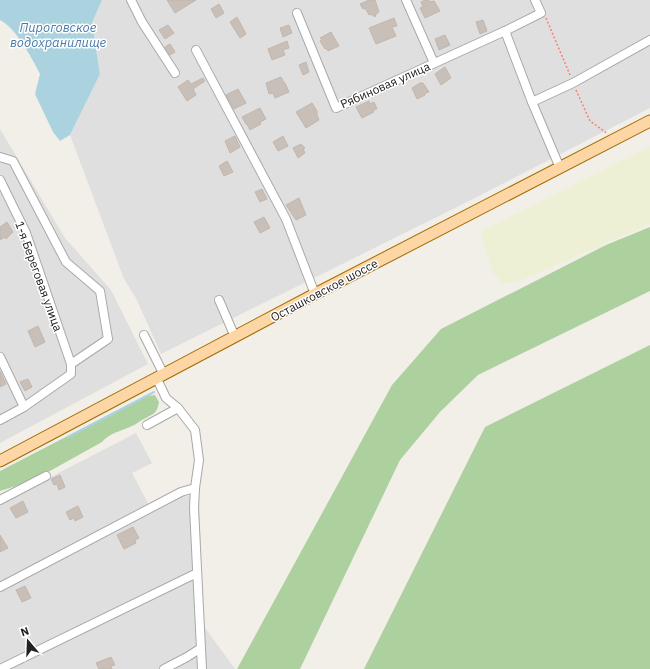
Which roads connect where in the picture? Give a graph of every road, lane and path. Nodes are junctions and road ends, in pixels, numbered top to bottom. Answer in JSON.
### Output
{"nodes":[{"id":1,"x":131,"y":0,"type":"edge"},
{"id":2,"x":406,"y":0,"type":"edge"},
{"id":3,"x":535,"y":0,"type":"edge"},
{"id":4,"x":297,"y":13,"type":"dead end"},
{"id":5,"x":541,"y":13,"type":"junction"},
{"id":6,"x":505,"y":31,"type":"junction"},
{"id":7,"x":650,"y":40,"type":"edge"},
{"id":8,"x":196,"y":50,"type":"dead end"},
{"id":9,"x":434,"y":63,"type":"junction"},
{"id":10,"x":175,"y":73,"type":"dead end"},
{"id":11,"x":573,"y":83,"type":"junction"},
{"id":12,"x":532,"y":102,"type":"junction"},
{"id":13,"x":650,"y":122,"type":"edge"},
{"id":14,"x":604,"y":131,"type":"dead end"},
{"id":15,"x":0,"y":157,"type":"edge"},
{"id":16,"x":560,"y":168,"type":"junction"},
{"id":17,"x":0,"y":180,"type":"edge"},
{"id":18,"x":315,"y":294,"type":"junction"},
{"id":19,"x":219,"y":300,"type":"dead end"},
{"id":20,"x":144,"y":335,"type":"dead end"},
{"id":21,"x":235,"y":337,"type":"junction"},
{"id":22,"x":0,"y":357,"type":"edge"},
{"id":23,"x":71,"y":364,"type":"junction"},
{"id":24,"x":160,"y":377,"type":"junction"},
{"id":25,"x":24,"y":407,"type":"junction"},
{"id":26,"x":178,"y":408,"type":"junction"},
{"id":27,"x":0,"y":420,"type":"edge"},
{"id":28,"x":147,"y":425,"type":"dead end"},
{"id":29,"x":0,"y":460,"type":"edge"},
{"id":30,"x":46,"y":476,"type":"dead end"},
{"id":31,"x":195,"y":488,"type":"junction"},
{"id":32,"x":0,"y":500,"type":"edge"},
{"id":33,"x":197,"y":573,"type":"junction"},
{"id":34,"x":0,"y":587,"type":"edge"},
{"id":35,"x":201,"y":648,"type":"junction"},
{"id":36,"x":0,"y":669,"type":"edge"},
{"id":37,"x":164,"y":669,"type":"edge"},
{"id":38,"x":202,"y":669,"type":"edge"}],
"edges":[{"from":1,"to":10,"type":"street"},
{"from":2,"to":9,"type":"street"},
{"from":3,"to":5,"type":"street"},
{"from":4,"to":9,"type":"street","name":"Рябиновая улица"},
{"from":5,"to":6,"type":"street","name":"Рябиновая улица"},
{"from":5,"to":11,"type":"path"},
{"from":6,"to":9,"type":"street","name":"Рябиновая улица"},
{"from":6,"to":12,"type":"street"},
{"from":7,"to":11,"type":"street"},
{"from":8,"to":18,"type":"street"},
{"from":11,"to":12,"type":"street"},
{"from":11,"to":14,"type":"path"},
{"from":12,"to":16,"type":"street"},
{"from":13,"to":16,"type":"main road","name":"Осташковское шоссе"},
{"from":15,"to":23,"type":"street"},
{"from":16,"to":18,"type":"main road","name":"Осташковское шоссе"},
{"from":17,"to":23,"type":"street","name":"1-я Береговая улица"},
{"from":18,"to":21,"type":"main road","name":"Осташковское шоссе"},
{"from":19,"to":21,"type":"street"},
{"from":20,"to":24,"type":"street"},
{"from":21,"to":24,"type":"main road","name":"Осташковское шоссе"},
{"from":22,"to":25,"type":"street"},
{"from":23,"to":25,"type":"street","name":"1-я Береговая улица"},
{"from":24,"to":26,"type":"street"},
{"from":24,"to":29,"type":"main road","name":"Осташковское шоссе"},
{"from":25,"to":27,"type":"street"},
{"from":26,"to":28,"type":"street"},
{"from":26,"to":31,"type":"street"},
{"from":30,"to":32,"type":"street"},
{"from":31,"to":33,"type":"street"},
{"from":31,"to":34,"type":"street"},
{"from":33,"to":35,"type":"street"},
{"from":33,"to":36,"type":"street"},
{"from":35,"to":37,"type":"street"},
{"from":35,"to":38,"type":"street"}]}
